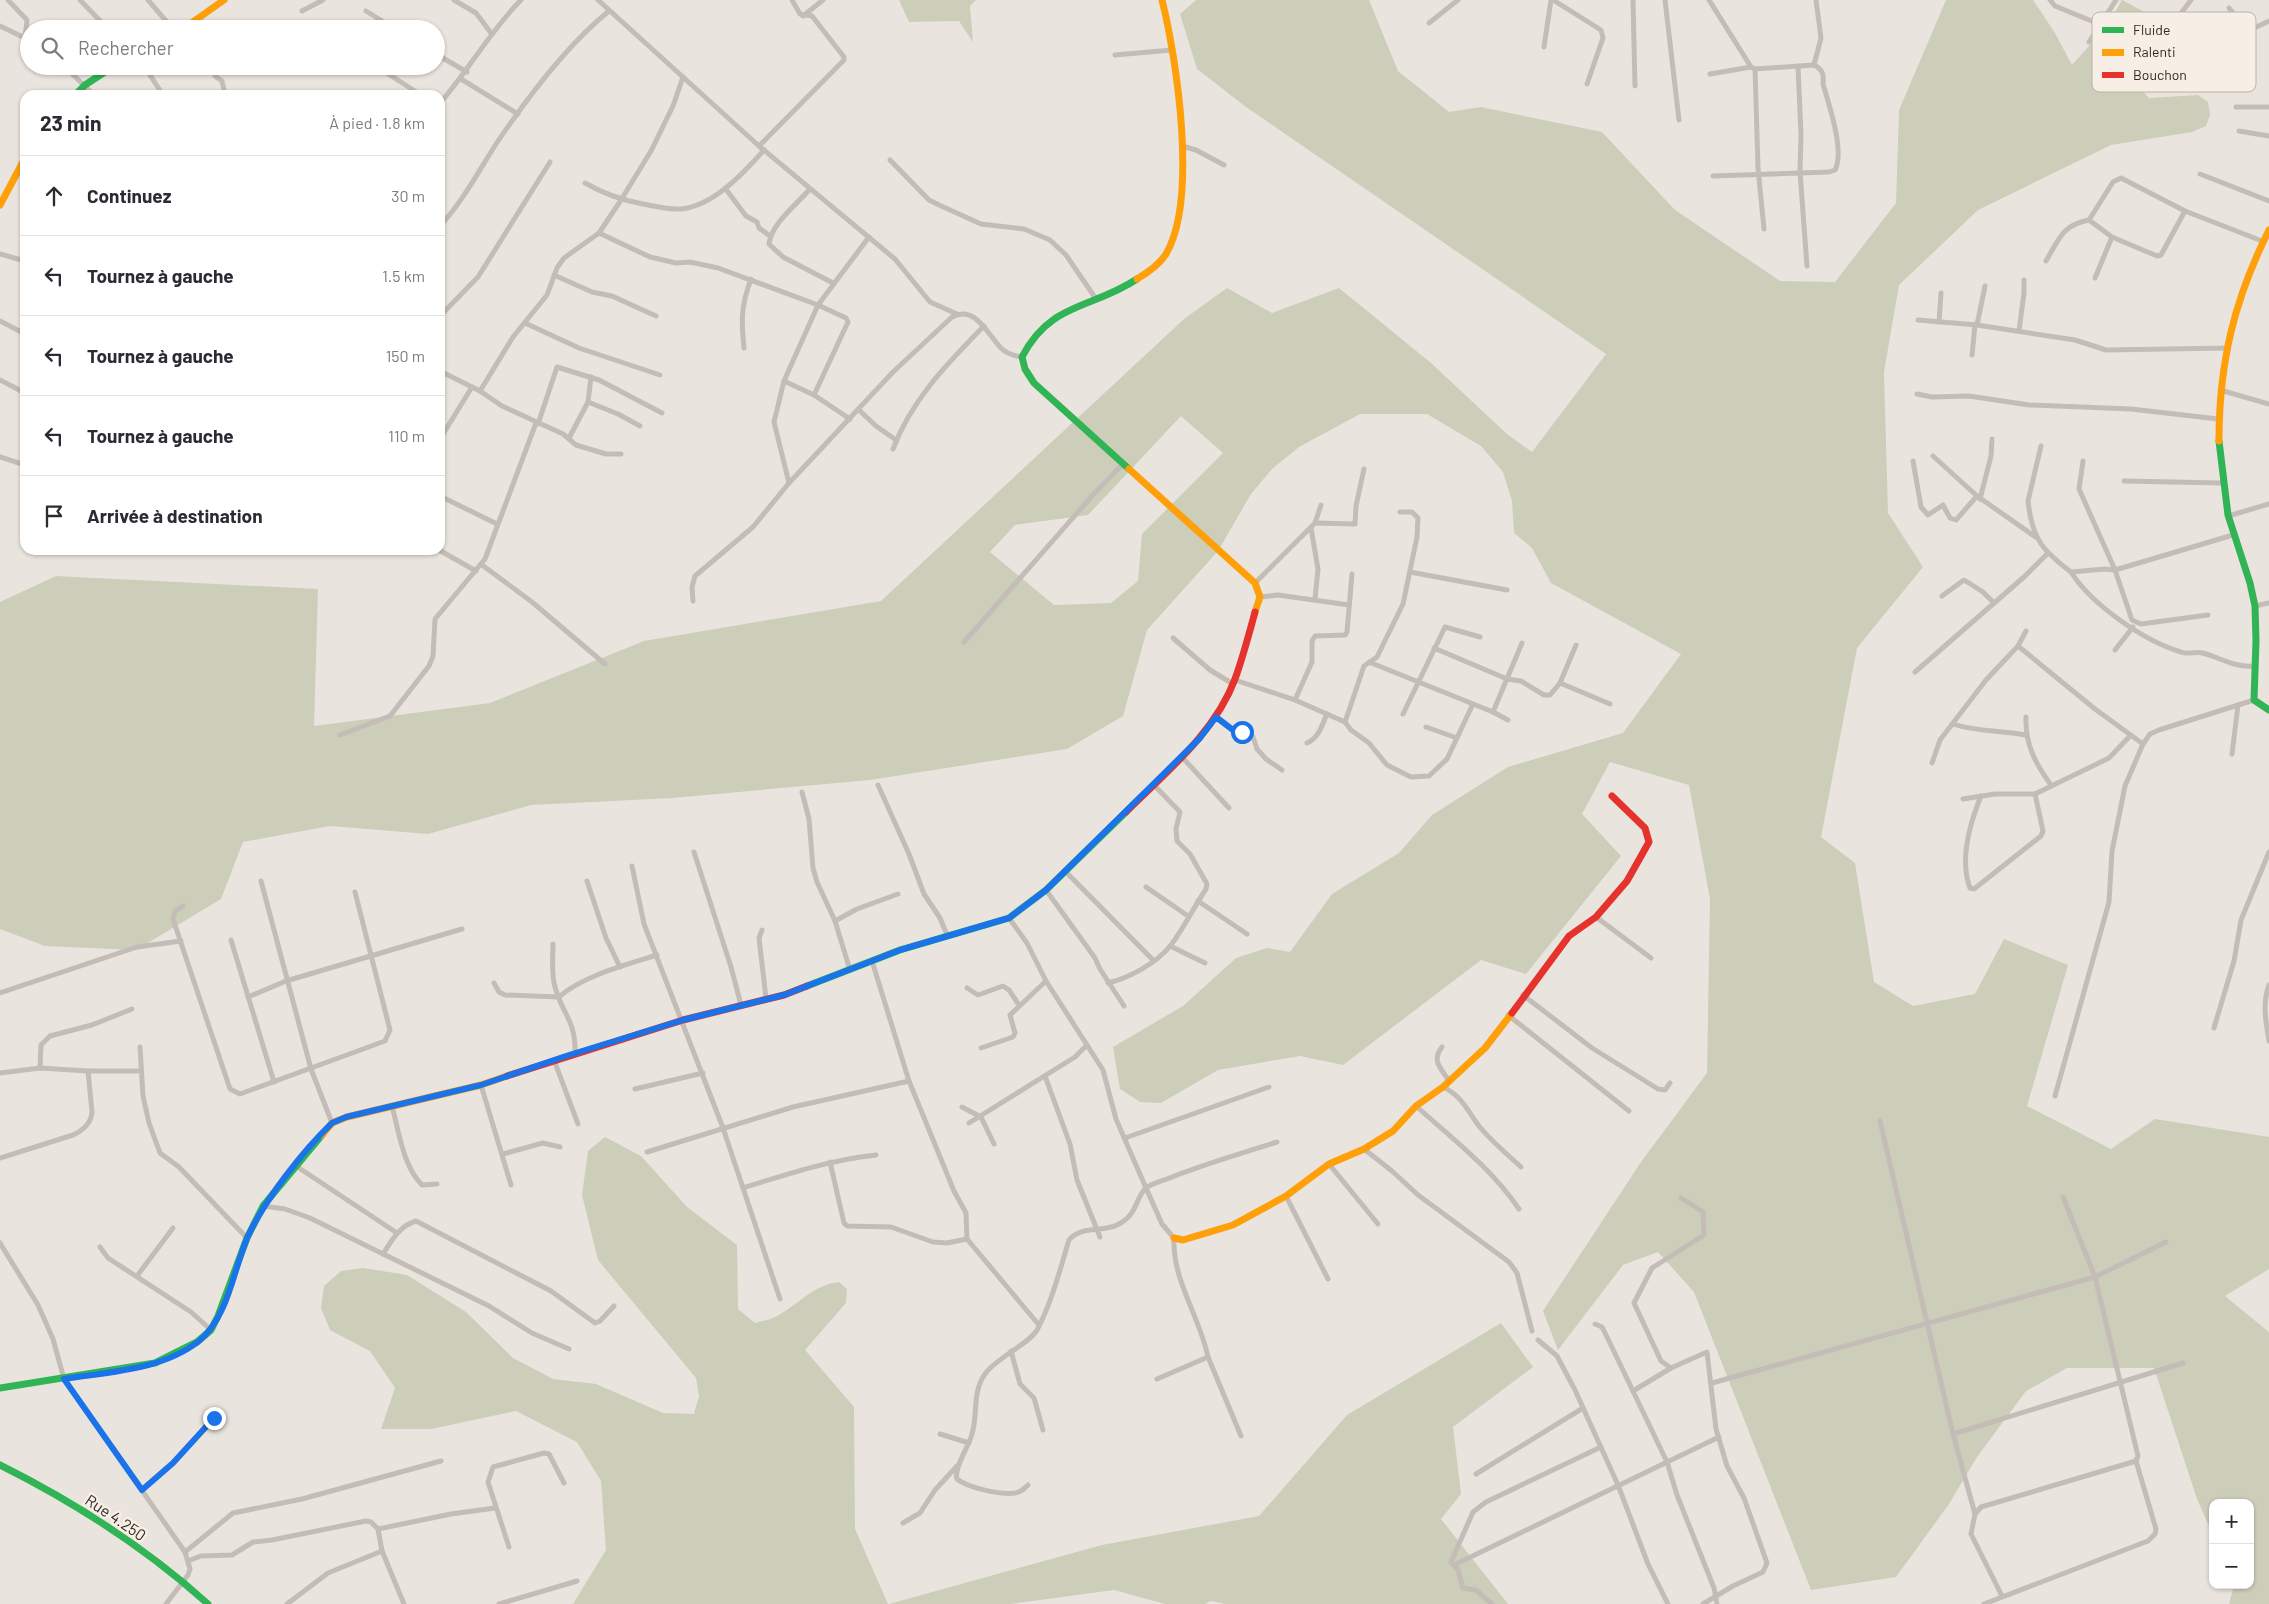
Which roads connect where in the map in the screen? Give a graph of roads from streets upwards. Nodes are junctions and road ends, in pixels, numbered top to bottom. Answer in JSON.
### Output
{"nodes":[{"id":1,"x":8,"y":0,"type":"edge"},
{"id":2,"x":80,"y":0,"type":"edge"},
{"id":3,"x":148,"y":0,"type":"edge"},
{"id":4,"x":224,"y":0,"type":"edge"},
{"id":5,"x":323,"y":0,"type":"edge"},
{"id":6,"x":454,"y":0,"type":"edge"},
{"id":7,"x":521,"y":0,"type":"edge"},
{"id":8,"x":598,"y":0,"type":"edge"},
{"id":9,"x":792,"y":0,"type":"edge"},
{"id":10,"x":823,"y":0,"type":"edge"},
{"id":11,"x":1162,"y":0,"type":"edge"},
{"id":12,"x":1458,"y":0,"type":"edge"},
{"id":13,"x":1552,"y":0,"type":"edge"},
{"id":14,"x":1633,"y":0,"type":"edge"},
{"id":15,"x":1665,"y":0,"type":"edge"},
{"id":16,"x":1709,"y":0,"type":"edge"},
{"id":17,"x":1816,"y":0,"type":"edge"},
{"id":18,"x":2050,"y":0,"type":"edge"},
{"id":19,"x":2116,"y":0,"type":"edge"},
{"id":20,"x":2191,"y":0,"type":"edge"},
{"id":21,"x":214,"y":3,"type":"edge"},
{"id":22,"x":2229,"y":8,"type":"dead end"},
{"id":23,"x":302,"y":10,"type":"dead end"},
{"id":24,"x":366,"y":11,"type":"dead end"},
{"id":25,"x":609,"y":11,"type":"junction"},
{"id":26,"x":2108,"y":12,"type":"edge"},
{"id":27,"x":2182,"y":12,"type":"edge"},
{"id":28,"x":2232,"y":12,"type":"edge"},
{"id":29,"x":803,"y":16,"type":"junction"},
{"id":30,"x":27,"y":20,"type":"edge"},
{"id":31,"x":99,"y":20,"type":"edge"},
{"id":32,"x":165,"y":20,"type":"edge"},
{"id":33,"x":194,"y":20,"type":"edge"},
{"id":34,"x":380,"y":20,"type":"edge"},
{"id":35,"x":2269,"y":20,"type":"edge"},
{"id":36,"x":2092,"y":21,"type":"edge"},
{"id":37,"x":1429,"y":23,"type":"dead end"},
{"id":38,"x":0,"y":26,"type":"edge"},
{"id":39,"x":2256,"y":27,"type":"edge"},
{"id":40,"x":491,"y":33,"type":"junction"},
{"id":41,"x":20,"y":36,"type":"edge"},
{"id":42,"x":2092,"y":37,"type":"edge"},
{"id":43,"x":2089,"y":42,"type":"dead end"},
{"id":44,"x":1544,"y":46,"type":"dead end"},
{"id":45,"x":1172,"y":50,"type":"junction"},
{"id":46,"x":1115,"y":56,"type":"dead end"},
{"id":47,"x":445,"y":59,"type":"edge"},
{"id":48,"x":1814,"y":65,"type":"junction"},
{"id":49,"x":1798,"y":66,"type":"junction"},
{"id":50,"x":1753,"y":68,"type":"junction"},
{"id":51,"x":467,"y":72,"type":"junction"},
{"id":52,"x":1710,"y":74,"type":"dead end"},
{"id":53,"x":73,"y":75,"type":"edge"},
{"id":54,"x":101,"y":75,"type":"edge"},
{"id":55,"x":150,"y":75,"type":"edge"},
{"id":56,"x":390,"y":75,"type":"edge"},
{"id":57,"x":216,"y":76,"type":"dead end"},
{"id":58,"x":683,"y":77,"type":"junction"},
{"id":59,"x":462,"y":79,"type":"junction"},
{"id":60,"x":1587,"y":84,"type":"dead end"},
{"id":61,"x":85,"y":86,"type":"junction"},
{"id":62,"x":1635,"y":86,"type":"dead end"},
{"id":63,"x":81,"y":90,"type":"edge"},
{"id":64,"x":89,"y":90,"type":"edge"},
{"id":65,"x":160,"y":90,"type":"edge"},
{"id":66,"x":224,"y":90,"type":"edge"},
{"id":67,"x":413,"y":90,"type":"edge"},
{"id":68,"x":445,"y":98,"type":"edge"},
{"id":69,"x":2236,"y":107,"type":"dead end"},
{"id":70,"x":2269,"y":107,"type":"edge"},
{"id":71,"x":518,"y":114,"type":"junction"},
{"id":72,"x":1679,"y":120,"type":"dead end"},
{"id":73,"x":2239,"y":131,"type":"dead end"},
{"id":74,"x":2269,"y":136,"type":"edge"},
{"id":75,"x":759,"y":146,"type":"junction"},
{"id":76,"x":1182,"y":146,"type":"junction"},
{"id":77,"x":764,"y":150,"type":"junction"},
{"id":78,"x":890,"y":160,"type":"dead end"},
{"id":79,"x":550,"y":162,"type":"dead end"},
{"id":80,"x":1224,"y":165,"type":"dead end"},
{"id":81,"x":1800,"y":172,"type":"junction"},
{"id":82,"x":20,"y":174,"type":"edge"},
{"id":83,"x":1758,"y":174,"type":"junction"},
{"id":84,"x":2200,"y":174,"type":"dead end"},
{"id":85,"x":1713,"y":176,"type":"dead end"},
{"id":86,"x":585,"y":182,"type":"dead end"},
{"id":87,"x":725,"y":188,"type":"junction"},
{"id":88,"x":810,"y":189,"type":"junction"},
{"id":89,"x":621,"y":200,"type":"junction"},
{"id":90,"x":2269,"y":201,"type":"edge"},
{"id":91,"x":0,"y":205,"type":"edge"},
{"id":92,"x":2185,"y":211,"type":"junction"},
{"id":93,"x":445,"y":220,"type":"edge"},
{"id":94,"x":2089,"y":220,"type":"junction"},
{"id":95,"x":1764,"y":229,"type":"dead end"},
{"id":96,"x":2269,"y":230,"type":"edge"},
{"id":97,"x":599,"y":232,"type":"junction"},
{"id":98,"x":770,"y":236,"type":"junction"},
{"id":99,"x":869,"y":237,"type":"junction"},
{"id":100,"x":2112,"y":237,"type":"junction"},
{"id":101,"x":2262,"y":241,"type":"junction"},
{"id":102,"x":0,"y":254,"type":"edge"},
{"id":103,"x":20,"y":260,"type":"edge"},
{"id":104,"x":2046,"y":260,"type":"dead end"},
{"id":105,"x":1807,"y":266,"type":"dead end"},
{"id":106,"x":554,"y":274,"type":"junction"},
{"id":107,"x":2095,"y":278,"type":"dead end"},
{"id":108,"x":751,"y":279,"type":"junction"},
{"id":109,"x":2024,"y":280,"type":"dead end"},
{"id":110,"x":833,"y":283,"type":"junction"},
{"id":111,"x":1984,"y":286,"type":"dead end"},
{"id":112,"x":1941,"y":293,"type":"dead end"},
{"id":113,"x":1096,"y":299,"type":"junction"},
{"id":114,"x":818,"y":305,"type":"junction"},
{"id":115,"x":445,"y":311,"type":"edge"},
{"id":116,"x":957,"y":314,"type":"junction"},
{"id":117,"x":656,"y":316,"type":"dead end"},
{"id":118,"x":1918,"y":320,"type":"dead end"},
{"id":119,"x":0,"y":321,"type":"edge"},
{"id":120,"x":525,"y":322,"type":"junction"},
{"id":121,"x":1939,"y":322,"type":"junction"},
{"id":122,"x":1976,"y":325,"type":"junction"},
{"id":123,"x":984,"y":326,"type":"junction"},
{"id":124,"x":20,"y":331,"type":"edge"},
{"id":125,"x":2019,"y":331,"type":"junction"},
{"id":126,"x":744,"y":348,"type":"dead end"},
{"id":127,"x":2227,"y":348,"type":"junction"},
{"id":128,"x":1972,"y":355,"type":"dead end"},
{"id":129,"x":1022,"y":358,"type":"junction"},
{"id":130,"x":445,"y":374,"type":"edge"},
{"id":131,"x":660,"y":375,"type":"dead end"},
{"id":132,"x":591,"y":377,"type":"junction"},
{"id":133,"x":0,"y":380,"type":"edge"},
{"id":134,"x":784,"y":381,"type":"junction"},
{"id":135,"x":472,"y":387,"type":"junction"},
{"id":136,"x":20,"y":390,"type":"edge"},
{"id":137,"x":2220,"y":390,"type":"junction"},
{"id":138,"x":480,"y":391,"type":"junction"},
{"id":139,"x":1917,"y":394,"type":"dead end"},
{"id":140,"x":814,"y":395,"type":"junction"},
{"id":141,"x":588,"y":402,"type":"junction"},
{"id":142,"x":2269,"y":404,"type":"edge"},
{"id":143,"x":859,"y":410,"type":"junction"},
{"id":144,"x":662,"y":413,"type":"dead end"},
{"id":145,"x":850,"y":419,"type":"junction"},
{"id":146,"x":2218,"y":419,"type":"junction"},
{"id":147,"x":537,"y":423,"type":"junction"},
{"id":148,"x":640,"y":426,"type":"dead end"},
{"id":149,"x":445,"y":430,"type":"edge"},
{"id":150,"x":569,"y":438,"type":"junction"},
{"id":151,"x":1992,"y":439,"type":"dead end"},
{"id":152,"x":896,"y":440,"type":"junction"},
{"id":153,"x":2041,"y":446,"type":"dead end"},
{"id":154,"x":893,"y":450,"type":"dead end"},
{"id":155,"x":621,"y":454,"type":"dead end"},
{"id":156,"x":1932,"y":456,"type":"dead end"},
{"id":157,"x":0,"y":458,"type":"edge"},
{"id":158,"x":1913,"y":461,"type":"dead end"},
{"id":159,"x":2083,"y":461,"type":"dead end"},
{"id":160,"x":20,"y":464,"type":"edge"},
{"id":161,"x":1123,"y":464,"type":"junction"},
{"id":162,"x":1364,"y":469,"type":"dead end"},
{"id":163,"x":2124,"y":481,"type":"dead end"},
{"id":164,"x":789,"y":483,"type":"junction"},
{"id":165,"x":2222,"y":483,"type":"junction"},
{"id":166,"x":1979,"y":497,"type":"junction"},
{"id":167,"x":445,"y":498,"type":"edge"},
{"id":168,"x":2269,"y":504,"type":"edge"},
{"id":169,"x":1321,"y":506,"type":"dead end"},
{"id":170,"x":1400,"y":512,"type":"dead end"},
{"id":171,"x":2228,"y":516,"type":"junction"},
{"id":172,"x":497,"y":524,"type":"junction"},
{"id":173,"x":1313,"y":526,"type":"junction"},
{"id":174,"x":2233,"y":535,"type":"junction"},
{"id":175,"x":2037,"y":538,"type":"junction"},
{"id":176,"x":445,"y":553,"type":"edge"},
{"id":177,"x":2047,"y":554,"type":"junction"},
{"id":178,"x":482,"y":565,"type":"junction"},
{"id":179,"x":2115,"y":570,"type":"junction"},
{"id":180,"x":476,"y":571,"type":"junction"},
{"id":181,"x":1410,"y":572,"type":"junction"},
{"id":182,"x":2071,"y":572,"type":"junction"},
{"id":183,"x":1352,"y":574,"type":"dead end"},
{"id":184,"x":1255,"y":583,"type":"junction"},
{"id":185,"x":1507,"y":590,"type":"dead end"},
{"id":186,"x":1942,"y":596,"type":"dead end"},
{"id":187,"x":1260,"y":598,"type":"junction"},
{"id":188,"x":1315,"y":599,"type":"junction"},
{"id":189,"x":693,"y":601,"type":"dead end"},
{"id":190,"x":1994,"y":603,"type":"junction"},
{"id":191,"x":2269,"y":603,"type":"edge"},
{"id":192,"x":1349,"y":605,"type":"junction"},
{"id":193,"x":2255,"y":606,"type":"junction"},
{"id":194,"x":2208,"y":615,"type":"dead end"},
{"id":195,"x":2135,"y":622,"type":"junction"},
{"id":196,"x":2132,"y":629,"type":"junction"},
{"id":197,"x":2026,"y":631,"type":"dead end"},
{"id":198,"x":1480,"y":637,"type":"dead end"},
{"id":199,"x":1173,"y":638,"type":"dead end"},
{"id":200,"x":964,"y":642,"type":"dead end"},
{"id":201,"x":1522,"y":643,"type":"dead end"},
{"id":202,"x":1576,"y":645,"type":"dead end"},
{"id":203,"x":2018,"y":646,"type":"junction"},
{"id":204,"x":1434,"y":648,"type":"junction"},
{"id":205,"x":2115,"y":650,"type":"dead end"},
{"id":206,"x":1369,"y":662,"type":"junction"},
{"id":207,"x":605,"y":664,"type":"dead end"},
{"id":208,"x":2254,"y":666,"type":"junction"},
{"id":209,"x":1915,"y":672,"type":"dead end"},
{"id":210,"x":1507,"y":679,"type":"junction"},
{"id":211,"x":1418,"y":681,"type":"junction"},
{"id":212,"x":1234,"y":682,"type":"junction"},
{"id":213,"x":1560,"y":683,"type":"junction"},
{"id":214,"x":1295,"y":700,"type":"junction"},
{"id":215,"x":2254,"y":700,"type":"junction"},
{"id":216,"x":1473,"y":704,"type":"junction"},
{"id":217,"x":1610,"y":704,"type":"dead end"},
{"id":218,"x":2238,"y":705,"type":"junction"},
{"id":219,"x":2269,"y":710,"type":"edge"},
{"id":220,"x":1493,"y":712,"type":"junction"},
{"id":221,"x":1327,"y":714,"type":"junction"},
{"id":222,"x":1403,"y":714,"type":"dead end"},
{"id":223,"x":1216,"y":717,"type":"junction"},
{"id":224,"x":2026,"y":717,"type":"dead end"},
{"id":225,"x":1508,"y":720,"type":"dead end"},
{"id":226,"x":1345,"y":722,"type":"junction"},
{"id":227,"x":1953,"y":724,"type":"junction"},
{"id":228,"x":1426,"y":727,"type":"dead end"},
{"id":229,"x":2025,"y":735,"type":"junction"},
{"id":230,"x":340,"y":736,"type":"dead end"},
{"id":231,"x":2130,"y":736,"type":"junction"},
{"id":232,"x":1457,"y":738,"type":"junction"},
{"id":233,"x":1307,"y":743,"type":"dead end"},
{"id":234,"x":2143,"y":744,"type":"junction"},
{"id":235,"x":2232,"y":754,"type":"dead end"},
{"id":236,"x":1181,"y":756,"type":"junction"},
{"id":237,"x":1932,"y":763,"type":"dead end"},
{"id":238,"x":1282,"y":770,"type":"dead end"},
{"id":239,"x":1153,"y":784,"type":"junction"},
{"id":240,"x":2050,"y":784,"type":"junction"},
{"id":241,"x":878,"y":785,"type":"dead end"},
{"id":242,"x":802,"y":792,"type":"dead end"},
{"id":243,"x":2035,"y":794,"type":"junction"},
{"id":244,"x":1612,"y":796,"type":"dead end"},
{"id":245,"x":1981,"y":796,"type":"junction"},
{"id":246,"x":1963,"y":799,"type":"dead end"},
{"id":247,"x":1229,"y":808,"type":"dead end"},
{"id":248,"x":694,"y":852,"type":"dead end"},
{"id":249,"x":2269,"y":852,"type":"edge"},
{"id":250,"x":632,"y":866,"type":"dead end"},
{"id":251,"x":1065,"y":871,"type":"junction"},
{"id":252,"x":260,"y":881,"type":"dead end"},
{"id":253,"x":587,"y":881,"type":"dead end"},
{"id":254,"x":1146,"y":887,"type":"dead end"},
{"id":255,"x":1046,"y":890,"type":"junction"},
{"id":256,"x":355,"y":892,"type":"dead end"},
{"id":257,"x":898,"y":894,"type":"dead end"},
{"id":258,"x":1198,"y":901,"type":"junction"},
{"id":259,"x":183,"y":906,"type":"dead end"},
{"id":260,"x":1188,"y":916,"type":"junction"},
{"id":261,"x":1596,"y":917,"type":"junction"},
{"id":262,"x":1009,"y":918,"type":"junction"},
{"id":263,"x":835,"y":921,"type":"junction"},
{"id":264,"x":462,"y":929,"type":"dead end"},
{"id":265,"x":762,"y":930,"type":"dead end"},
{"id":266,"x":1248,"y":934,"type":"dead end"},
{"id":267,"x":948,"y":935,"type":"junction"},
{"id":268,"x":232,"y":940,"type":"dead end"},
{"id":269,"x":181,"y":941,"type":"junction"},
{"id":270,"x":553,"y":944,"type":"dead end"},
{"id":271,"x":1170,"y":946,"type":"junction"},
{"id":272,"x":657,"y":955,"type":"junction"},
{"id":273,"x":370,"y":957,"type":"junction"},
{"id":274,"x":1651,"y":958,"type":"dead end"},
{"id":275,"x":1153,"y":960,"type":"junction"},
{"id":276,"x":872,"y":962,"type":"junction"},
{"id":277,"x":1205,"y":963,"type":"dead end"},
{"id":278,"x":620,"y":968,"type":"junction"},
{"id":279,"x":850,"y":970,"type":"junction"},
{"id":280,"x":286,"y":981,"type":"junction"},
{"id":281,"x":1046,"y":981,"type":"junction"},
{"id":282,"x":494,"y":983,"type":"dead end"},
{"id":283,"x":1108,"y":983,"type":"junction"},
{"id":284,"x":2269,"y":985,"type":"edge"},
{"id":285,"x":967,"y":988,"type":"dead end"},
{"id":286,"x":0,"y":993,"type":"edge"},
{"id":287,"x":1523,"y":995,"type":"junction"},
{"id":288,"x":248,"y":997,"type":"junction"},
{"id":289,"x":559,"y":997,"type":"junction"},
{"id":290,"x":766,"y":998,"type":"junction"},
{"id":291,"x":740,"y":1005,"type":"junction"},
{"id":292,"x":1019,"y":1005,"type":"junction"},
{"id":293,"x":1124,"y":1006,"type":"dead end"},
{"id":294,"x":132,"y":1009,"type":"dead end"},
{"id":295,"x":1508,"y":1015,"type":"junction"},
{"id":296,"x":683,"y":1020,"type":"junction"},
{"id":297,"x":2214,"y":1028,"type":"dead end"},
{"id":298,"x":2269,"y":1042,"type":"edge"},
{"id":299,"x":1087,"y":1045,"type":"junction"},
{"id":300,"x":140,"y":1047,"type":"dead end"},
{"id":301,"x":1442,"y":1047,"type":"dead end"},
{"id":302,"x":980,"y":1048,"type":"dead end"},
{"id":303,"x":575,"y":1053,"type":"junction"},
{"id":304,"x":554,"y":1060,"type":"junction"},
{"id":305,"x":40,"y":1068,"type":"junction"},
{"id":306,"x":311,"y":1069,"type":"junction"},
{"id":307,"x":88,"y":1071,"type":"junction"},
{"id":308,"x":141,"y":1071,"type":"junction"},
{"id":309,"x":0,"y":1073,"type":"edge"},
{"id":310,"x":703,"y":1073,"type":"junction"},
{"id":311,"x":1045,"y":1076,"type":"junction"},
{"id":312,"x":909,"y":1081,"type":"junction"},
{"id":313,"x":274,"y":1082,"type":"junction"},
{"id":314,"x":1446,"y":1084,"type":"junction"},
{"id":315,"x":1670,"y":1084,"type":"dead end"},
{"id":316,"x":481,"y":1085,"type":"junction"},
{"id":317,"x":1269,"y":1087,"type":"dead end"},
{"id":318,"x":636,"y":1089,"type":"dead end"},
{"id":319,"x":2055,"y":1096,"type":"dead end"},
{"id":320,"x":392,"y":1106,"type":"junction"},
{"id":321,"x":1416,"y":1106,"type":"junction"},
{"id":322,"x":962,"y":1107,"type":"dead end"},
{"id":323,"x":1629,"y":1111,"type":"dead end"},
{"id":324,"x":981,"y":1117,"type":"junction"},
{"id":325,"x":1880,"y":1121,"type":"dead end"},
{"id":326,"x":332,"y":1123,"type":"junction"},
{"id":327,"x":969,"y":1123,"type":"dead end"},
{"id":328,"x":578,"y":1124,"type":"dead end"},
{"id":329,"x":723,"y":1128,"type":"junction"},
{"id":330,"x":1124,"y":1138,"type":"junction"},
{"id":331,"x":1277,"y":1142,"type":"dead end"},
{"id":332,"x":994,"y":1144,"type":"dead end"},
{"id":333,"x":560,"y":1147,"type":"dead end"},
{"id":334,"x":1364,"y":1149,"type":"junction"},
{"id":335,"x":647,"y":1152,"type":"dead end"},
{"id":336,"x":503,"y":1154,"type":"junction"},
{"id":337,"x":876,"y":1155,"type":"dead end"},
{"id":338,"x":0,"y":1158,"type":"edge"},
{"id":339,"x":830,"y":1162,"type":"junction"},
{"id":340,"x":1329,"y":1164,"type":"junction"},
{"id":341,"x":296,"y":1166,"type":"junction"},
{"id":342,"x":1521,"y":1167,"type":"dead end"},
{"id":343,"x":437,"y":1184,"type":"dead end"},
{"id":344,"x":511,"y":1185,"type":"dead end"},
{"id":345,"x":743,"y":1188,"type":"junction"},
{"id":346,"x":1146,"y":1188,"type":"junction"},
{"id":347,"x":1286,"y":1196,"type":"junction"},
{"id":348,"x":2063,"y":1197,"type":"dead end"},
{"id":349,"x":1681,"y":1198,"type":"dead end"},
{"id":350,"x":263,"y":1206,"type":"junction"},
{"id":351,"x":1519,"y":1209,"type":"dead end"},
{"id":352,"x":1378,"y":1224,"type":"dead end"},
{"id":353,"x":173,"y":1228,"type":"dead end"},
{"id":354,"x":1096,"y":1230,"type":"junction"},
{"id":355,"x":397,"y":1233,"type":"junction"},
{"id":356,"x":1100,"y":1237,"type":"dead end"},
{"id":357,"x":247,"y":1238,"type":"junction"},
{"id":358,"x":1174,"y":1238,"type":"junction"},
{"id":359,"x":967,"y":1239,"type":"junction"},
{"id":360,"x":2166,"y":1242,"type":"dead end"},
{"id":361,"x":0,"y":1243,"type":"edge"},
{"id":362,"x":100,"y":1247,"type":"dead end"},
{"id":363,"x":383,"y":1254,"type":"junction"},
{"id":364,"x":137,"y":1276,"type":"junction"},
{"id":365,"x":2095,"y":1277,"type":"junction"},
{"id":366,"x":1328,"y":1279,"type":"dead end"},
{"id":367,"x":780,"y":1299,"type":"dead end"},
{"id":368,"x":614,"y":1306,"type":"dead end"},
{"id":369,"x":1928,"y":1323,"type":"junction"},
{"id":370,"x":1595,"y":1324,"type":"dead end"},
{"id":371,"x":1039,"y":1325,"type":"junction"},
{"id":372,"x":211,"y":1330,"type":"junction"},
{"id":373,"x":1532,"y":1331,"type":"dead end"},
{"id":374,"x":1538,"y":1340,"type":"dead end"},
{"id":375,"x":569,"y":1349,"type":"dead end"},
{"id":376,"x":1011,"y":1351,"type":"junction"},
{"id":377,"x":1208,"y":1357,"type":"junction"},
{"id":378,"x":2183,"y":1363,"type":"dead end"},
{"id":379,"x":1671,"y":1368,"type":"junction"},
{"id":380,"x":64,"y":1379,"type":"junction"},
{"id":381,"x":1156,"y":1379,"type":"dead end"},
{"id":382,"x":1712,"y":1383,"type":"junction"},
{"id":383,"x":2120,"y":1383,"type":"junction"},
{"id":384,"x":0,"y":1388,"type":"edge"},
{"id":385,"x":1634,"y":1391,"type":"junction"},
{"id":386,"x":1583,"y":1408,"type":"junction"},
{"id":387,"x":214,"y":1418,"type":"dead end"},
{"id":388,"x":1043,"y":1430,"type":"dead end"},
{"id":389,"x":940,"y":1434,"type":"dead end"},
{"id":390,"x":1953,"y":1434,"type":"junction"},
{"id":391,"x":1241,"y":1436,"type":"dead end"},
{"id":392,"x":1719,"y":1438,"type":"junction"},
{"id":393,"x":969,"y":1442,"type":"junction"},
{"id":394,"x":1601,"y":1447,"type":"junction"},
{"id":395,"x":441,"y":1461,"type":"dead end"},
{"id":396,"x":2136,"y":1461,"type":"junction"},
{"id":397,"x":961,"y":1462,"type":"junction"},
{"id":398,"x":1667,"y":1462,"type":"junction"},
{"id":399,"x":0,"y":1465,"type":"edge"},
{"id":400,"x":1476,"y":1474,"type":"dead end"},
{"id":401,"x":564,"y":1483,"type":"dead end"},
{"id":402,"x":1028,"y":1485,"type":"dead end"},
{"id":403,"x":1618,"y":1486,"type":"junction"},
{"id":404,"x":142,"y":1490,"type":"junction"},
{"id":405,"x":495,"y":1508,"type":"junction"},
{"id":406,"x":1975,"y":1514,"type":"junction"},
{"id":407,"x":903,"y":1523,"type":"dead end"},
{"id":408,"x":378,"y":1529,"type":"junction"},
{"id":409,"x":509,"y":1547,"type":"dead end"},
{"id":410,"x":382,"y":1551,"type":"junction"},
{"id":411,"x":185,"y":1552,"type":"junction"},
{"id":412,"x":188,"y":1561,"type":"junction"},
{"id":413,"x":1454,"y":1565,"type":"junction"},
{"id":414,"x":182,"y":1581,"type":"junction"},
{"id":415,"x":577,"y":1581,"type":"dead end"},
{"id":416,"x":1716,"y":1595,"type":"junction"},
{"id":417,"x":2002,"y":1596,"type":"junction"},
{"id":418,"x":166,"y":1604,"type":"edge"},
{"id":419,"x":208,"y":1604,"type":"edge"},
{"id":420,"x":287,"y":1604,"type":"edge"},
{"id":421,"x":404,"y":1604,"type":"edge"},
{"id":422,"x":499,"y":1604,"type":"edge"},
{"id":423,"x":1492,"y":1604,"type":"edge"},
{"id":424,"x":1668,"y":1604,"type":"edge"},
{"id":425,"x":1703,"y":1604,"type":"edge"},
{"id":426,"x":1716,"y":1604,"type":"edge"},
{"id":427,"x":1984,"y":1604,"type":"edge"}],
"edges":[{"from":1,"to":30,"type":"street"},
{"from":2,"to":31,"type":"street"},
{"from":3,"to":32,"type":"street"},
{"from":4,"to":21,"type":"street"},
{"from":5,"to":23,"type":"street"},
{"from":6,"to":40,"type":"street"},
{"from":7,"to":40,"type":"street"},
{"from":8,"to":25,"type":"street"},
{"from":9,"to":29,"type":"street"},
{"from":10,"to":29,"type":"street"},
{"from":11,"to":45,"type":"street"},
{"from":12,"to":37,"type":"street"},
{"from":13,"to":44,"type":"street"},
{"from":13,"to":60,"type":"street"},
{"from":14,"to":62,"type":"street"},
{"from":15,"to":72,"type":"street"},
{"from":16,"to":50,"type":"street"},
{"from":17,"to":48,"type":"street"},
{"from":18,"to":36,"type":"street"},
{"from":19,"to":26,"type":"street"},
{"from":20,"to":27,"type":"street"},
{"from":21,"to":33,"type":"street"},
{"from":22,"to":28,"type":"street"},
{"from":24,"to":34,"type":"street"},
{"from":25,"to":58,"type":"street"},
{"from":25,"to":71,"type":"street"},
{"from":29,"to":75,"type":"street"},
{"from":35,"to":39,"type":"street"},
{"from":38,"to":41,"type":"street"},
{"from":40,"to":51,"type":"street"},
{"from":42,"to":43,"type":"street"},
{"from":45,"to":46,"type":"street"},
{"from":45,"to":76,"type":"street"},
{"from":47,"to":51,"type":"street"},
{"from":48,"to":49,"type":"street"},
{"from":48,"to":81,"type":"street"},
{"from":49,"to":50,"type":"street"},
{"from":49,"to":81,"type":"street"},
{"from":50,"to":52,"type":"street"},
{"from":50,"to":83,"type":"street"},
{"from":51,"to":59,"type":"street"},
{"from":53,"to":61,"type":"street"},
{"from":54,"to":61,"type":"street"},
{"from":55,"to":65,"type":"street"},
{"from":56,"to":67,"type":"street"},
{"from":57,"to":66,"type":"street"},
{"from":58,"to":75,"type":"street"},
{"from":58,"to":89,"type":"street"},
{"from":59,"to":68,"type":"street"},
{"from":59,"to":71,"type":"street"},
{"from":61,"to":63,"type":"street"},
{"from":61,"to":64,"type":"street"},
{"from":69,"to":70,"type":"street"},
{"from":71,"to":93,"type":"street"},
{"from":73,"to":74,"type":"street"},
{"from":75,"to":77,"type":"street"},
{"from":76,"to":80,"type":"street"},
{"from":76,"to":113,"type":"street"},
{"from":77,"to":87,"type":"street"},
{"from":77,"to":88,"type":"street"},
{"from":78,"to":113,"type":"street"},
{"from":79,"to":115,"type":"street"},
{"from":81,"to":83,"type":"street"},
{"from":81,"to":105,"type":"street"},
{"from":82,"to":91,"type":"street"},
{"from":83,"to":85,"type":"street"},
{"from":83,"to":95,"type":"street"},
{"from":84,"to":90,"type":"street"},
{"from":86,"to":89,"type":"street"},
{"from":87,"to":89,"type":"street"},
{"from":87,"to":98,"type":"street"},
{"from":88,"to":98,"type":"street"},
{"from":88,"to":99,"type":"street"},
{"from":89,"to":97,"type":"street"},
{"from":92,"to":94,"type":"street"},
{"from":92,"to":100,"type":"street"},
{"from":92,"to":101,"type":"street"},
{"from":94,"to":100,"type":"street"},
{"from":94,"to":104,"type":"street"},
{"from":96,"to":101,"type":"street"},
{"from":97,"to":106,"type":"street"},
{"from":97,"to":108,"type":"street"},
{"from":98,"to":110,"type":"street"},
{"from":99,"to":110,"type":"street"},
{"from":99,"to":116,"type":"street"},
{"from":100,"to":107,"type":"street"},
{"from":101,"to":127,"type":"street"},
{"from":102,"to":103,"type":"street"},
{"from":106,"to":117,"type":"street"},
{"from":106,"to":120,"type":"street"},
{"from":108,"to":114,"type":"street"},
{"from":108,"to":126,"type":"street"},
{"from":109,"to":125,"type":"street"},
{"from":110,"to":114,"type":"street"},
{"from":111,"to":122,"type":"street"},
{"from":112,"to":121,"type":"street"},
{"from":113,"to":129,"type":"street"},
{"from":114,"to":134,"type":"street"},
{"from":114,"to":140,"type":"street"},
{"from":116,"to":123,"type":"street"},
{"from":116,"to":143,"type":"street"},
{"from":118,"to":121,"type":"street"},
{"from":119,"to":124,"type":"street"},
{"from":120,"to":131,"type":"street"},
{"from":120,"to":138,"type":"street"},
{"from":121,"to":122,"type":"street"},
{"from":122,"to":125,"type":"street"},
{"from":122,"to":128,"type":"street"},
{"from":123,"to":129,"type":"street"},
{"from":123,"to":152,"type":"street"},
{"from":125,"to":127,"type":"street"},
{"from":127,"to":137,"type":"street"},
{"from":129,"to":161,"type":"street"},
{"from":130,"to":135,"type":"street"},
{"from":132,"to":141,"type":"street"},
{"from":132,"to":144,"type":"street"},
{"from":132,"to":147,"type":"street"},
{"from":133,"to":136,"type":"street"},
{"from":134,"to":140,"type":"street"},
{"from":134,"to":164,"type":"street"},
{"from":135,"to":138,"type":"street"},
{"from":135,"to":149,"type":"street"},
{"from":137,"to":142,"type":"street"},
{"from":137,"to":146,"type":"street"},
{"from":138,"to":147,"type":"street"},
{"from":139,"to":146,"type":"street"},
{"from":140,"to":145,"type":"street"},
{"from":141,"to":148,"type":"street"},
{"from":141,"to":150,"type":"street"},
{"from":143,"to":145,"type":"street"},
{"from":143,"to":152,"type":"street"},
{"from":145,"to":164,"type":"street"},
{"from":146,"to":165,"type":"street"},
{"from":147,"to":150,"type":"street"},
{"from":147,"to":172,"type":"street"},
{"from":150,"to":155,"type":"street"},
{"from":151,"to":166,"type":"street"},
{"from":152,"to":154,"type":"street"},
{"from":153,"to":175,"type":"street"},
{"from":156,"to":166,"type":"street"},
{"from":157,"to":160,"type":"street"},
{"from":158,"to":166,"type":"street"},
{"from":159,"to":179,"type":"street"},
{"from":161,"to":184,"type":"street"},
{"from":161,"to":200,"type":"street"},
{"from":162,"to":173,"type":"street"},
{"from":163,"to":165,"type":"street"},
{"from":164,"to":189,"type":"street"},
{"from":165,"to":171,"type":"street"},
{"from":166,"to":175,"type":"street"},
{"from":167,"to":172,"type":"street"},
{"from":168,"to":171,"type":"street"},
{"from":169,"to":173,"type":"street"},
{"from":170,"to":181,"type":"street"},
{"from":171,"to":174,"type":"street"},
{"from":172,"to":178,"type":"street"},
{"from":173,"to":184,"type":"street"},
{"from":173,"to":188,"type":"street"},
{"from":174,"to":179,"type":"street"},
{"from":174,"to":193,"type":"street"},
{"from":175,"to":177,"type":"street"},
{"from":176,"to":180,"type":"street"},
{"from":177,"to":182,"type":"street"},
{"from":177,"to":190,"type":"street"},
{"from":178,"to":180,"type":"street"},
{"from":178,"to":207,"type":"street"},
{"from":179,"to":182,"type":"street"},
{"from":179,"to":195,"type":"street"},
{"from":180,"to":230,"type":"street"},
{"from":181,"to":185,"type":"street"},
{"from":181,"to":206,"type":"street"},
{"from":182,"to":196,"type":"street"},
{"from":183,"to":192,"type":"street"},
{"from":184,"to":187,"type":"street"},
{"from":186,"to":190,"type":"street"},
{"from":187,"to":188,"type":"street"},
{"from":187,"to":212,"type":"street"},
{"from":188,"to":192,"type":"street"},
{"from":190,"to":209,"type":"street"},
{"from":191,"to":193,"type":"street"},
{"from":192,"to":214,"type":"street"},
{"from":193,"to":208,"type":"street"},
{"from":194,"to":195,"type":"street"},
{"from":195,"to":196,"type":"street"},
{"from":196,"to":205,"type":"street"},
{"from":196,"to":208,"type":"street"},
{"from":197,"to":203,"type":"street"},
{"from":198,"to":204,"type":"street"},
{"from":199,"to":212,"type":"street"},
{"from":201,"to":210,"type":"street"},
{"from":202,"to":213,"type":"street"},
{"from":203,"to":227,"type":"street"},
{"from":203,"to":231,"type":"street"},
{"from":204,"to":210,"type":"street"},
{"from":204,"to":211,"type":"street"},
{"from":206,"to":211,"type":"street"},
{"from":206,"to":226,"type":"street"},
{"from":208,"to":215,"type":"street"},
{"from":210,"to":213,"type":"street"},
{"from":210,"to":220,"type":"street"},
{"from":211,"to":216,"type":"street"},
{"from":211,"to":222,"type":"street"},
{"from":212,"to":214,"type":"street"},
{"from":212,"to":223,"type":"street"},
{"from":213,"to":217,"type":"street"},
{"from":214,"to":221,"type":"street"},
{"from":215,"to":218,"type":"street"},
{"from":215,"to":219,"type":"street"},
{"from":216,"to":220,"type":"street"},
{"from":216,"to":232,"type":"street"},
{"from":218,"to":234,"type":"street"},
{"from":218,"to":235,"type":"street"},
{"from":220,"to":225,"type":"street"},
{"from":221,"to":226,"type":"street"},
{"from":221,"to":233,"type":"street"},
{"from":223,"to":236,"type":"street"},
{"from":223,"to":238,"type":"street"},
{"from":224,"to":229,"type":"street"},
{"from":226,"to":232,"type":"street"},
{"from":227,"to":229,"type":"street"},
{"from":227,"to":237,"type":"street"},
{"from":228,"to":232,"type":"street"},
{"from":229,"to":240,"type":"street"},
{"from":231,"to":234,"type":"street"},
{"from":231,"to":240,"type":"street"},
{"from":234,"to":319,"type":"street"},
{"from":236,"to":239,"type":"street"},
{"from":236,"to":247,"type":"street"},
{"from":239,"to":251,"type":"street"},
{"from":239,"to":258,"type":"street"},
{"from":240,"to":243,"type":"street"},
{"from":241,"to":267,"type":"street"},
{"from":242,"to":263,"type":"street"},
{"from":243,"to":245,"type":"street"},
{"from":243,"to":245,"type":"street"},
{"from":244,"to":261,"type":"street"},
{"from":245,"to":246,"type":"street"},
{"from":248,"to":291,"type":"street"},
{"from":249,"to":297,"type":"street"},
{"from":250,"to":272,"type":"street"},
{"from":251,"to":255,"type":"street"},
{"from":251,"to":275,"type":"street"},
{"from":252,"to":280,"type":"street"},
{"from":253,"to":278,"type":"street"},
{"from":254,"to":260,"type":"street"},
{"from":255,"to":262,"type":"street"},
{"from":255,"to":283,"type":"street"},
{"from":256,"to":273,"type":"street"},
{"from":257,"to":263,"type":"street"},
{"from":258,"to":260,"type":"street"},
{"from":258,"to":266,"type":"street"},
{"from":259,"to":269,"type":"street"},
{"from":260,"to":271,"type":"street"},
{"from":261,"to":274,"type":"street"},
{"from":261,"to":287,"type":"street"},
{"from":262,"to":267,"type":"street"},
{"from":262,"to":281,"type":"street"},
{"from":263,"to":279,"type":"street"},
{"from":264,"to":273,"type":"street"},
{"from":265,"to":290,"type":"street"},
{"from":267,"to":276,"type":"street"},
{"from":268,"to":288,"type":"street"},
{"from":269,"to":286,"type":"street"},
{"from":269,"to":313,"type":"street"},
{"from":270,"to":289,"type":"street"},
{"from":271,"to":275,"type":"street"},
{"from":271,"to":277,"type":"street"},
{"from":272,"to":278,"type":"street"},
{"from":272,"to":296,"type":"street"},
{"from":273,"to":280,"type":"street"},
{"from":273,"to":306,"type":"street"},
{"from":275,"to":283,"type":"street"},
{"from":276,"to":279,"type":"street"},
{"from":276,"to":312,"type":"street"},
{"from":278,"to":289,"type":"street"},
{"from":279,"to":290,"type":"street"},
{"from":280,"to":288,"type":"street"},
{"from":280,"to":306,"type":"street"},
{"from":281,"to":292,"type":"street"},
{"from":281,"to":299,"type":"street"},
{"from":282,"to":289,"type":"street"},
{"from":283,"to":293,"type":"street"},
{"from":284,"to":298,"type":"street"},
{"from":285,"to":292,"type":"street"},
{"from":287,"to":295,"type":"street"},
{"from":287,"to":315,"type":"street"},
{"from":288,"to":313,"type":"street"},
{"from":289,"to":303,"type":"street"},
{"from":290,"to":291,"type":"street"},
{"from":291,"to":296,"type":"street"},
{"from":292,"to":302,"type":"street"},
{"from":294,"to":305,"type":"street"},
{"from":295,"to":314,"type":"street"},
{"from":295,"to":323,"type":"street"},
{"from":296,"to":303,"type":"street"},
{"from":296,"to":310,"type":"street"},
{"from":299,"to":311,"type":"street"},
{"from":299,"to":330,"type":"street"},
{"from":300,"to":308,"type":"street"},
{"from":301,"to":314,"type":"street"},
{"from":303,"to":304,"type":"street"},
{"from":304,"to":316,"type":"street"},
{"from":304,"to":328,"type":"street"},
{"from":305,"to":307,"type":"street"},
{"from":305,"to":309,"type":"street"},
{"from":306,"to":313,"type":"street"},
{"from":306,"to":326,"type":"street"},
{"from":307,"to":308,"type":"street"},
{"from":307,"to":338,"type":"street"},
{"from":308,"to":357,"type":"street"},
{"from":310,"to":318,"type":"street"},
{"from":310,"to":329,"type":"street"},
{"from":311,"to":324,"type":"street"},
{"from":311,"to":354,"type":"street"},
{"from":312,"to":329,"type":"street"},
{"from":312,"to":359,"type":"street"},
{"from":314,"to":321,"type":"street"},
{"from":314,"to":342,"type":"street"},
{"from":316,"to":320,"type":"street"},
{"from":316,"to":336,"type":"street"},
{"from":317,"to":330,"type":"street"},
{"from":320,"to":326,"type":"street"},
{"from":320,"to":343,"type":"street"},
{"from":321,"to":334,"type":"street"},
{"from":321,"to":351,"type":"street"},
{"from":322,"to":324,"type":"street"},
{"from":324,"to":327,"type":"street"},
{"from":324,"to":332,"type":"street"},
{"from":325,"to":369,"type":"street"},
{"from":326,"to":341,"type":"street"},
{"from":329,"to":335,"type":"street"},
{"from":329,"to":345,"type":"street"},
{"from":330,"to":346,"type":"street"},
{"from":331,"to":346,"type":"street"},
{"from":333,"to":336,"type":"street"},
{"from":334,"to":340,"type":"street"},
{"from":334,"to":373,"type":"street"},
{"from":336,"to":344,"type":"street"},
{"from":337,"to":339,"type":"street"},
{"from":339,"to":345,"type":"street"},
{"from":339,"to":359,"type":"street"},
{"from":340,"to":347,"type":"street"},
{"from":340,"to":352,"type":"street"},
{"from":341,"to":350,"type":"street"},
{"from":341,"to":355,"type":"street"},
{"from":345,"to":367,"type":"street"},
{"from":346,"to":354,"type":"street"},
{"from":346,"to":358,"type":"street"},
{"from":347,"to":358,"type":"street"},
{"from":347,"to":366,"type":"street"},
{"from":348,"to":365,"type":"street"},
{"from":349,"to":379,"type":"street"},
{"from":350,"to":357,"type":"street"},
{"from":350,"to":363,"type":"street"},
{"from":353,"to":364,"type":"street"},
{"from":354,"to":356,"type":"street"},
{"from":354,"to":371,"type":"street"},
{"from":355,"to":363,"type":"street"},
{"from":355,"to":368,"type":"street"},
{"from":357,"to":372,"type":"street"},
{"from":358,"to":377,"type":"street"},
{"from":359,"to":371,"type":"street"},
{"from":360,"to":365,"type":"street"},
{"from":361,"to":380,"type":"street"},
{"from":362,"to":364,"type":"street"},
{"from":363,"to":375,"type":"street"},
{"from":364,"to":372,"type":"street"},
{"from":365,"to":369,"type":"street"},
{"from":365,"to":383,"type":"street"},
{"from":369,"to":382,"type":"street"},
{"from":369,"to":390,"type":"street"},
{"from":370,"to":385,"type":"street"},
{"from":371,"to":376,"type":"street"},
{"from":372,"to":380,"type":"street"},
{"from":374,"to":386,"type":"street"},
{"from":376,"to":388,"type":"street"},
{"from":376,"to":393,"type":"street"},
{"from":377,"to":381,"type":"street"},
{"from":377,"to":391,"type":"street"},
{"from":378,"to":383,"type":"street"},
{"from":379,"to":382,"type":"street"},
{"from":379,"to":385,"type":"street"},
{"from":380,"to":384,"type":"street"},
{"from":380,"to":404,"type":"street"},
{"from":382,"to":392,"type":"street"},
{"from":383,"to":390,"type":"street"},
{"from":383,"to":396,"type":"street"},
{"from":385,"to":398,"type":"street"},
{"from":386,"to":394,"type":"street"},
{"from":386,"to":400,"type":"street"},
{"from":387,"to":404,"type":"street"},
{"from":389,"to":393,"type":"street"},
{"from":390,"to":406,"type":"street"},
{"from":392,"to":398,"type":"street"},
{"from":392,"to":416,"type":"street"},
{"from":393,"to":397,"type":"street"},
{"from":394,"to":403,"type":"street"},
{"from":394,"to":413,"type":"street"},
{"from":395,"to":411,"type":"street"},
{"from":396,"to":406,"type":"street"},
{"from":396,"to":417,"type":"street"},
{"from":397,"to":402,"type":"street"},
{"from":397,"to":407,"type":"street"},
{"from":398,"to":403,"type":"street"},
{"from":398,"to":416,"type":"street"},
{"from":399,"to":414,"type":"street","name":"Rue 4.250"},
{"from":401,"to":405,"type":"street"},
{"from":403,"to":413,"type":"street"},
{"from":403,"to":424,"type":"street"},
{"from":404,"to":411,"type":"street"},
{"from":405,"to":408,"type":"street"},
{"from":405,"to":409,"type":"street"},
{"from":406,"to":417,"type":"street"},
{"from":408,"to":410,"type":"street"},
{"from":408,"to":412,"type":"street"},
{"from":410,"to":420,"type":"street"},
{"from":410,"to":421,"type":"street"},
{"from":411,"to":412,"type":"street"},
{"from":412,"to":414,"type":"street"},
{"from":413,"to":423,"type":"street"},
{"from":414,"to":418,"type":"street"},
{"from":414,"to":419,"type":"street","name":"Rue 4.250"},
{"from":415,"to":422,"type":"street"},
{"from":416,"to":425,"type":"street"},
{"from":416,"to":426,"type":"street"},
{"from":417,"to":427,"type":"street"}]}
